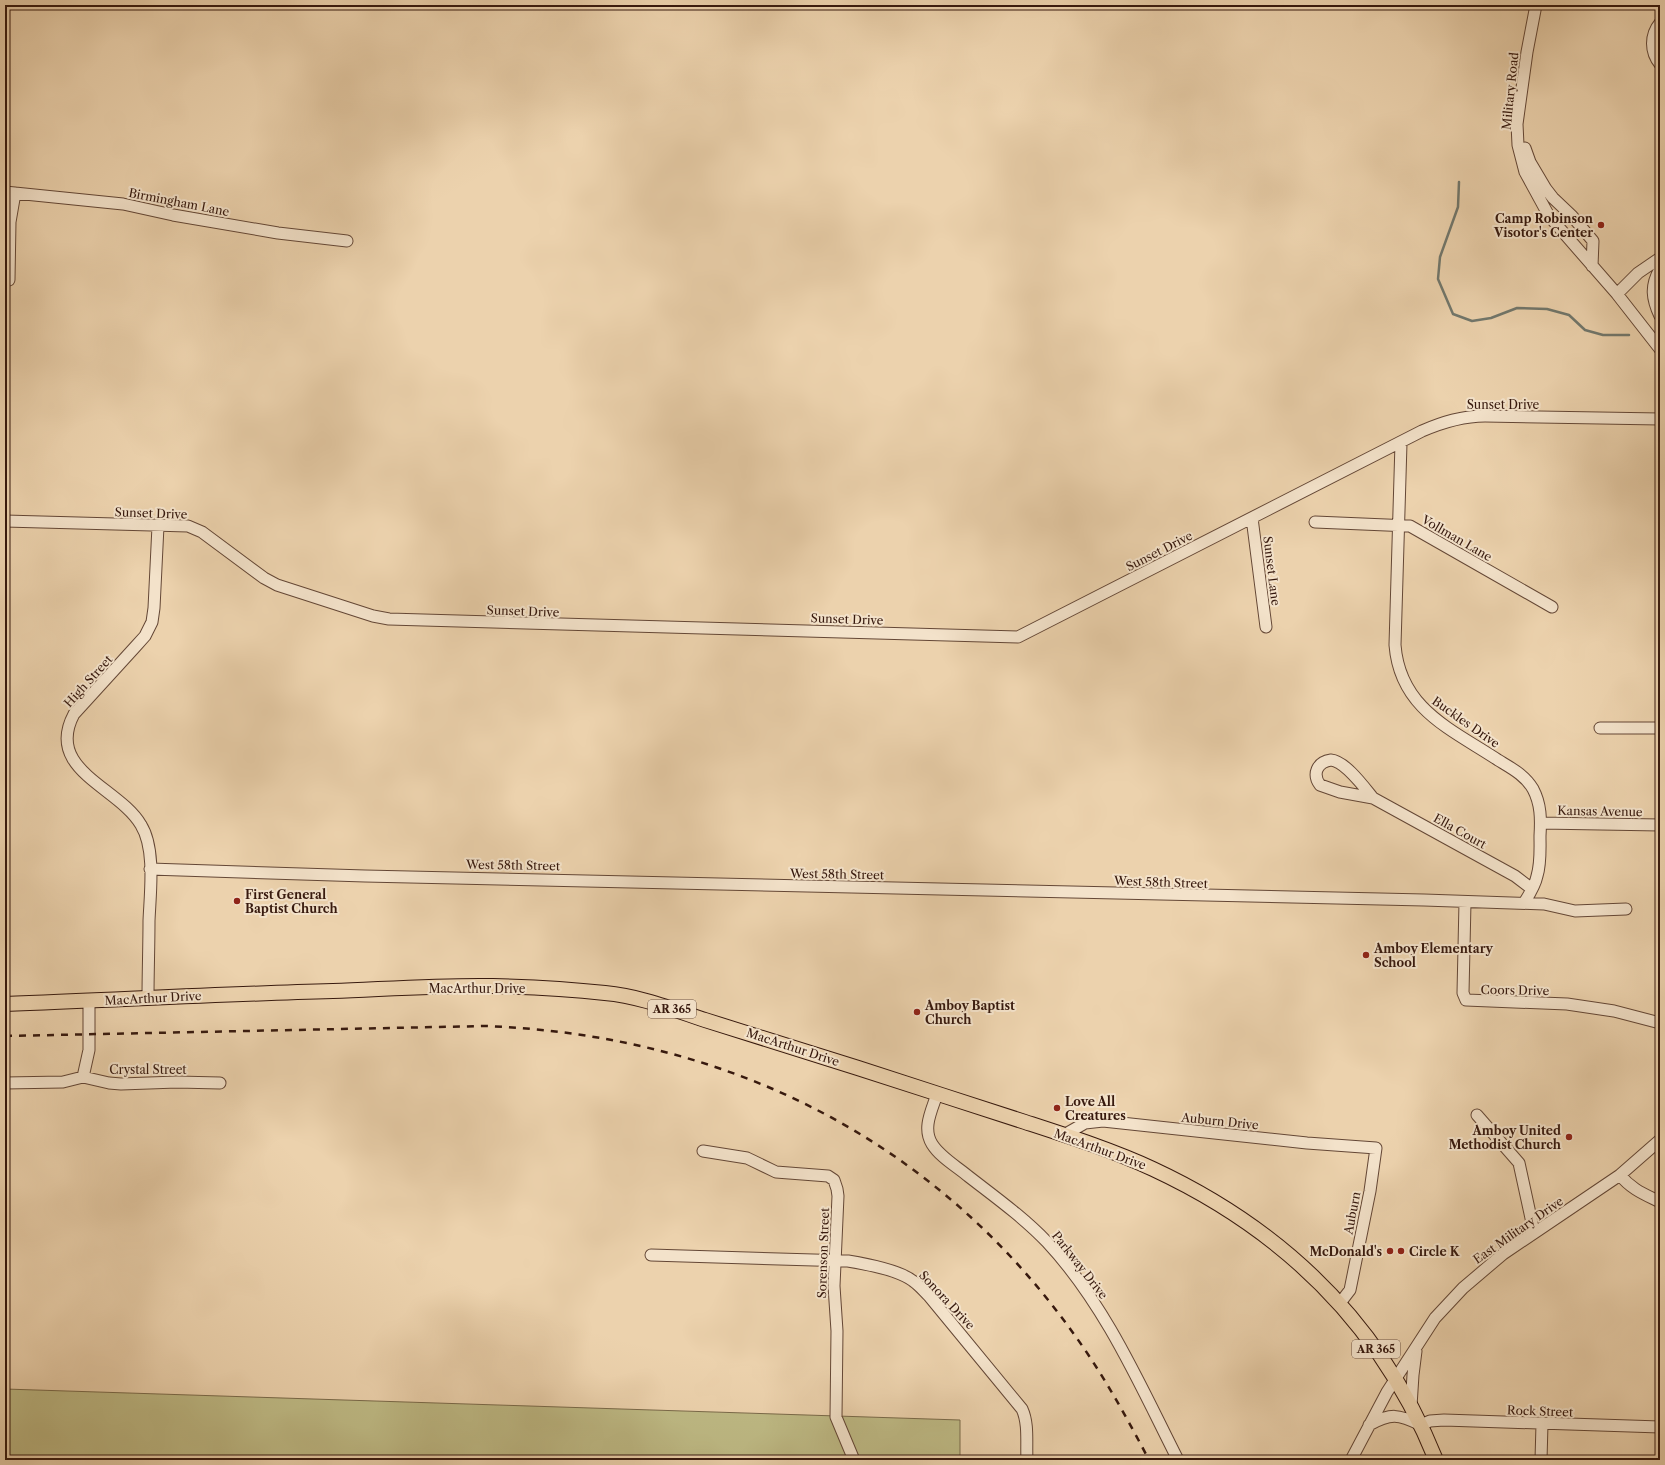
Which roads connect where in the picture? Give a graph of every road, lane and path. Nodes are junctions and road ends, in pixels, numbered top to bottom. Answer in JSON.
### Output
{"nodes":[{"id":1,"x":1536,"y":5,"type":"edge"},
{"id":2,"x":1660,"y":23,"type":"edge"},
{"id":3,"x":1527,"y":52,"type":"junction"},
{"id":4,"x":1660,"y":64,"type":"edge"},
{"id":5,"x":10,"y":193,"type":"edge"},
{"id":6,"x":347,"y":242,"type":"dead end"},
{"id":7,"x":1660,"y":258,"type":"edge"},
{"id":8,"x":1592,"y":266,"type":"junction"},
{"id":9,"x":1660,"y":269,"type":"edge"},
{"id":10,"x":9,"y":280,"type":"dead end"},
{"id":11,"x":1617,"y":294,"type":"junction"},
{"id":12,"x":1660,"y":316,"type":"edge"},
{"id":13,"x":1660,"y":349,"type":"edge"},
{"id":14,"x":1660,"y":419,"type":"edge"},
{"id":15,"x":1400,"y":443,"type":"junction"},
{"id":16,"x":1252,"y":518,"type":"junction"},
{"id":17,"x":5,"y":521,"type":"edge"},
{"id":18,"x":1315,"y":522,"type":"dead end"},
{"id":19,"x":1399,"y":525,"type":"junction"},
{"id":20,"x":158,"y":526,"type":"junction"},
{"id":21,"x":1552,"y":607,"type":"dead end"},
{"id":22,"x":1266,"y":627,"type":"dead end"},
{"id":23,"x":1600,"y":728,"type":"dead end"},
{"id":24,"x":1660,"y":728,"type":"edge"},
{"id":25,"x":1373,"y":798,"type":"junction"},
{"id":26,"x":1540,"y":823,"type":"junction"},
{"id":27,"x":1660,"y":825,"type":"edge"},
{"id":28,"x":150,"y":869,"type":"junction"},
{"id":29,"x":1532,"y":889,"type":"junction"},
{"id":30,"x":1465,"y":902,"type":"junction"},
{"id":31,"x":1524,"y":903,"type":"junction"},
{"id":32,"x":1626,"y":909,"type":"dead end"},
{"id":33,"x":148,"y":998,"type":"junction"},
{"id":34,"x":89,"y":1001,"type":"junction"},
{"id":35,"x":5,"y":1004,"type":"edge"},
{"id":36,"x":1660,"y":1023,"type":"edge"},
{"id":37,"x":83,"y":1077,"type":"junction"},
{"id":38,"x":5,"y":1083,"type":"edge"},
{"id":39,"x":220,"y":1083,"type":"dead end"},
{"id":40,"x":937,"y":1094,"type":"junction"},
{"id":41,"x":1477,"y":1115,"type":"dead end"},
{"id":42,"x":1064,"y":1135,"type":"junction"},
{"id":43,"x":1660,"y":1140,"type":"edge"},
{"id":44,"x":1376,"y":1148,"type":"joint"},
{"id":45,"x":703,"y":1151,"type":"dead end"},
{"id":46,"x":1620,"y":1175,"type":"junction"},
{"id":47,"x":1660,"y":1202,"type":"edge"},
{"id":48,"x":1534,"y":1232,"type":"junction"},
{"id":49,"x":651,"y":1255,"type":"dead end"},
{"id":50,"x":835,"y":1261,"type":"junction"},
{"id":51,"x":1340,"y":1303,"type":"junction"},
{"id":52,"x":1417,"y":1346,"type":"junction"},
{"id":53,"x":1396,"y":1378,"type":"junction"},
{"id":54,"x":1411,"y":1406,"type":"junction"},
{"id":55,"x":1542,"y":1424,"type":"junction"},
{"id":56,"x":1369,"y":1425,"type":"junction"},
{"id":57,"x":1421,"y":1425,"type":"junction"},
{"id":58,"x":1660,"y":1427,"type":"edge"},
{"id":59,"x":854,"y":1460,"type":"edge"},
{"id":60,"x":1026,"y":1460,"type":"edge"},
{"id":61,"x":1178,"y":1460,"type":"edge"},
{"id":62,"x":1351,"y":1460,"type":"edge"},
{"id":63,"x":1436,"y":1460,"type":"edge"},
{"id":64,"x":1541,"y":1460,"type":"edge"}],
"edges":[{"from":1,"to":3,"type":"street","name":"Military Road"},
{"from":2,"to":4,"type":"street"},
{"from":3,"to":8,"type":"street","name":"Military Road"},
{"from":3,"to":8,"type":"street"},
{"from":5,"to":6,"type":"street","name":"Birmingham Lane"},
{"from":5,"to":10,"type":"street"},
{"from":7,"to":11,"type":"street"},
{"from":8,"to":11,"type":"street","name":"Military Road"},
{"from":9,"to":12,"type":"street"},
{"from":11,"to":13,"type":"street","name":"Military Road"},
{"from":14,"to":15,"type":"street","name":"Sunset Drive"},
{"from":15,"to":16,"type":"street","name":"Sunset Drive"},
{"from":15,"to":19,"type":"street","name":"Buckles Drive"},
{"from":16,"to":20,"type":"street","name":"Sunset Drive"},
{"from":16,"to":22,"type":"street","name":"Sunset Lane"},
{"from":17,"to":20,"type":"street","name":"Sunset Drive"},
{"from":18,"to":19,"type":"street","name":"Vollman Lane"},
{"from":19,"to":21,"type":"street","name":"Vollman Lane"},
{"from":19,"to":26,"type":"street","name":"Buckles Drive"},
{"from":20,"to":28,"type":"street","name":"High Street"},
{"from":23,"to":24,"type":"street"},
{"from":25,"to":25,"type":"street","name":"Ella Court"},
{"from":25,"to":29,"type":"street","name":"Ella Court"},
{"from":26,"to":27,"type":"street","name":"Kansas Avenue"},
{"from":26,"to":29,"type":"street","name":"Buckles Drive"},
{"from":28,"to":30,"type":"street","name":"West 58th Street"},
{"from":28,"to":33,"type":"street","name":"High Street"},
{"from":29,"to":31,"type":"street"},
{"from":30,"to":31,"type":"street","name":"West 58th Street"},
{"from":30,"to":36,"type":"street","name":"Coors Drive"},
{"from":31,"to":32,"type":"street","name":"West 58th Street"},
{"from":33,"to":34,"type":"main road","name":"MacArthur Drive","number":"AR 365"},
{"from":33,"to":40,"type":"main road","name":"MacArthur Drive","number":"AR 365"},
{"from":34,"to":35,"type":"main road","name":"MacArthur Drive","number":"AR 365"},
{"from":34,"to":37,"type":"street"},
{"from":37,"to":38,"type":"street","name":"Crystal Street"},
{"from":37,"to":39,"type":"street","name":"Crystal Street"},
{"from":40,"to":42,"type":"main road","name":"MacArthur Drive","number":"AR 365"},
{"from":40,"to":61,"type":"street","name":"Parkway Drive"},
{"from":41,"to":48,"type":"street"},
{"from":42,"to":44,"type":"street","name":"Auburn Drive"},
{"from":42,"to":51,"type":"main road","name":"MacArthur Drive","number":"AR 365"},
{"from":43,"to":46,"type":"street","name":"East Military Drive"},
{"from":44,"to":51,"type":"street","name":"Auburn"},
{"from":45,"to":50,"type":"street","name":"Sorenson Street"},
{"from":46,"to":47,"type":"street"},
{"from":46,"to":48,"type":"street","name":"East Military Drive"},
{"from":48,"to":52,"type":"street","name":"East Military Drive"},
{"from":49,"to":50,"type":"street","name":"Sonora Drive"},
{"from":50,"to":59,"type":"street","name":"Sorenson Street"},
{"from":50,"to":60,"type":"street","name":"Sonora Drive"},
{"from":51,"to":53,"type":"main road","name":"MacArthur Drive","number":"AR 365"},
{"from":52,"to":53,"type":"street","name":"East Military Drive"},
{"from":52,"to":54,"type":"street"},
{"from":53,"to":54,"type":"main road","name":"MacArthur Drive","number":"AR 365"},
{"from":53,"to":56,"type":"street","name":"East Military Drive"},
{"from":54,"to":57,"type":"main road","name":"MacArthur Drive","number":"AR 365"},
{"from":55,"to":57,"type":"street","name":"Rock Street"},
{"from":55,"to":58,"type":"street","name":"Rock Street"},
{"from":55,"to":64,"type":"street"},
{"from":56,"to":57,"type":"street"},
{"from":56,"to":62,"type":"street","name":"East Military Drive"},
{"from":57,"to":63,"type":"main road","name":"MacArthur Drive","number":"AR 365"}]}
